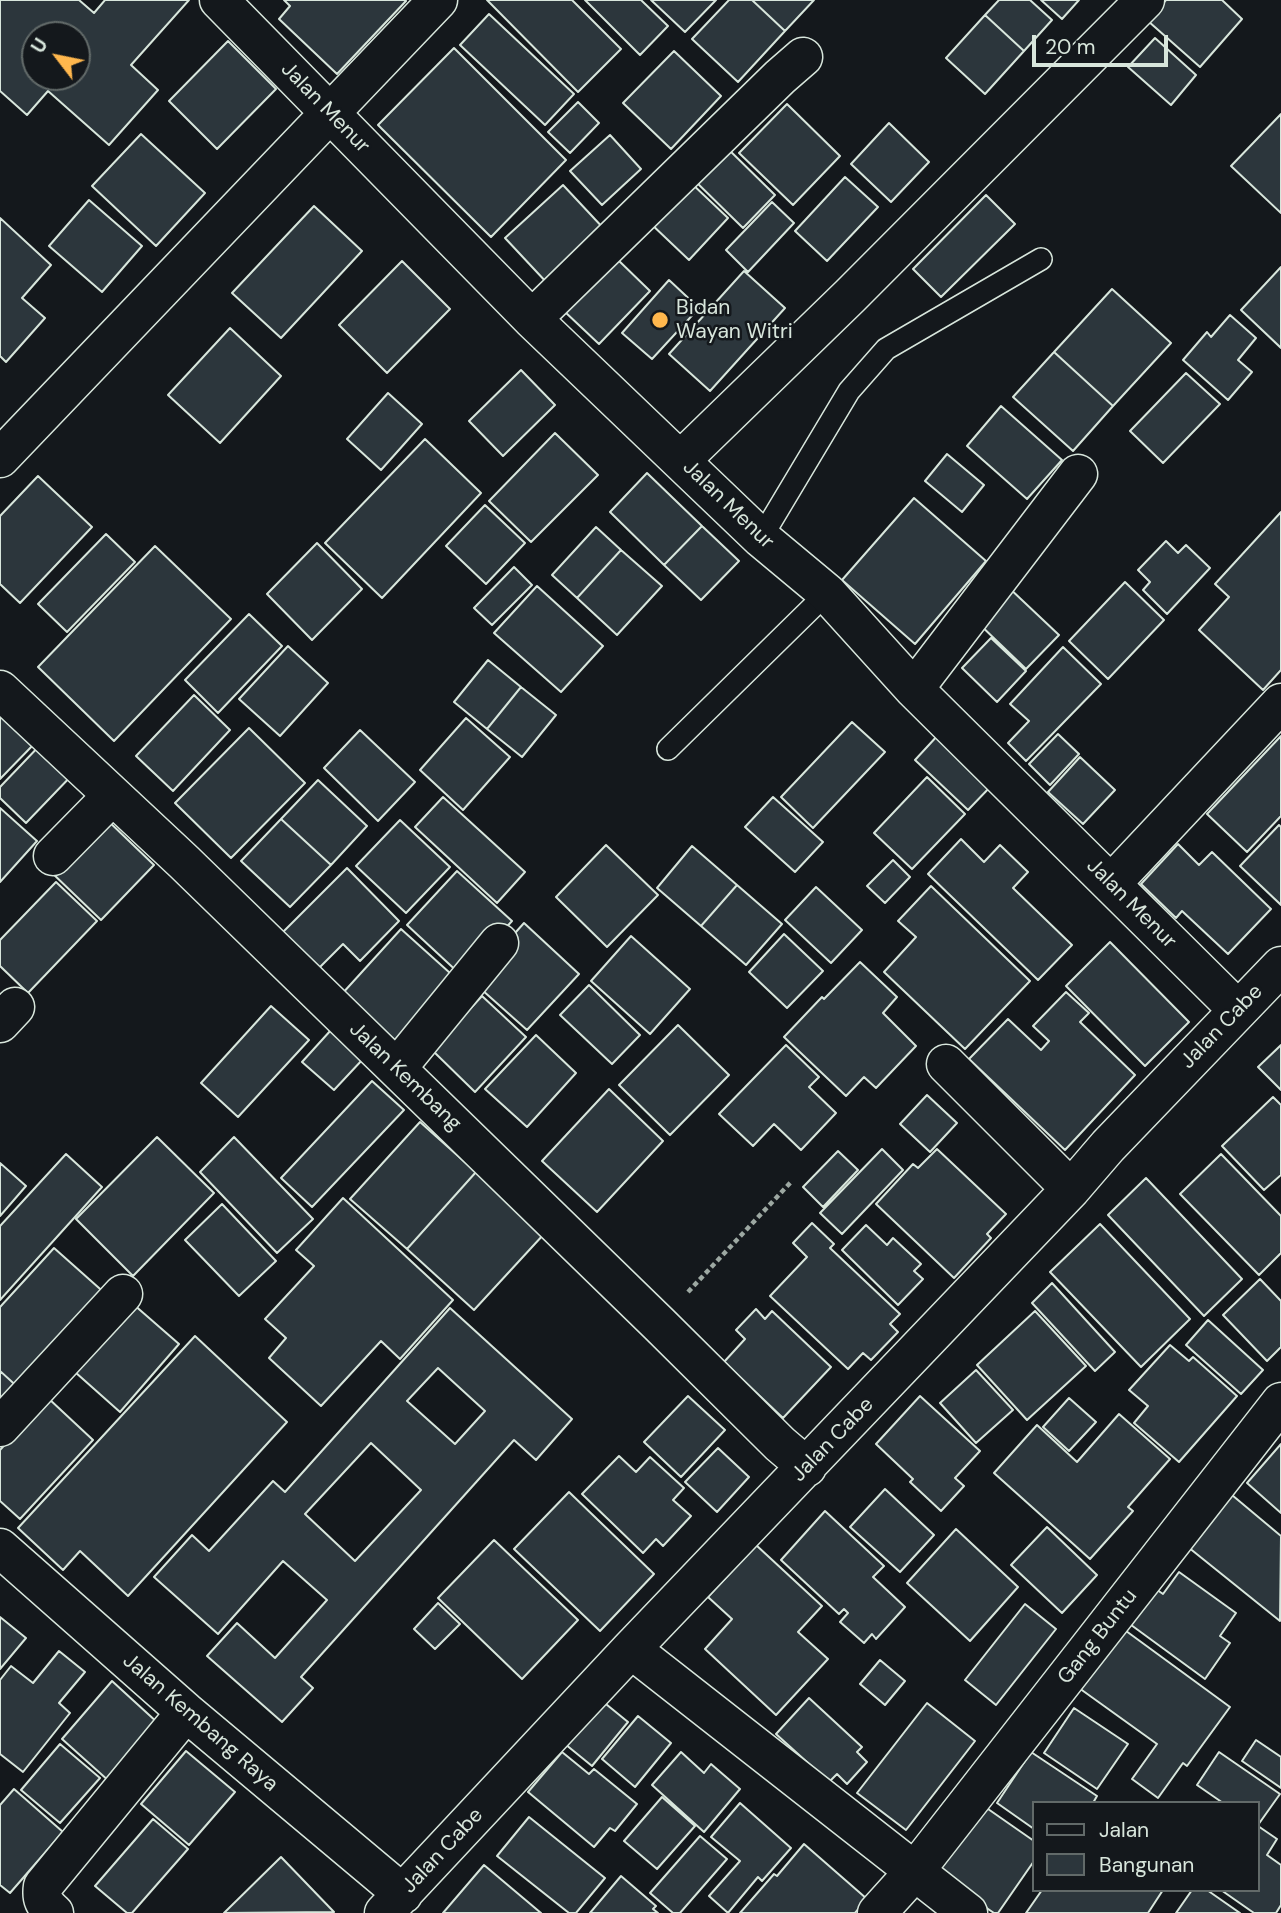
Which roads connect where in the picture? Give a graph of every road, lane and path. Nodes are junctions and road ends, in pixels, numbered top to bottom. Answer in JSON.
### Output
{"nodes":[{"id":1,"x":219,"y":0,"type":"edge"},
{"id":2,"x":438,"y":0,"type":"edge"},
{"id":3,"x":1145,"y":0,"type":"edge"},
{"id":4,"x":803,"y":57,"type":"dead end"},
{"id":5,"x":329,"y":112,"type":"junction"},
{"id":6,"x":1041,"y":259,"type":"dead end"},
{"id":7,"x":532,"y":319,"type":"junction"},
{"id":8,"x":0,"y":458,"type":"edge"},
{"id":9,"x":681,"y":460,"type":"junction"},
{"id":10,"x":1078,"y":474,"type":"dead end"},
{"id":11,"x":761,"y":538,"type":"junction"},
{"id":12,"x":827,"y":593,"type":"junction"},
{"id":13,"x":914,"y":689,"type":"junction"},
{"id":14,"x":0,"y":690,"type":"edge"},
{"id":15,"x":1281,"y":703,"type":"edge"},
{"id":16,"x":668,"y":749,"type":"dead end"},
{"id":17,"x":112,"y":796,"type":"junction"},
{"id":18,"x":53,"y":856,"type":"dead end"},
{"id":19,"x":1111,"y":884,"type":"junction"},
{"id":20,"x":499,"y":943,"type":"dead end"},
{"id":21,"x":1281,"y":966,"type":"edge"},
{"id":22,"x":1238,"y":1010,"type":"junction"},
{"id":23,"x":946,"y":1064,"type":"dead end"},
{"id":24,"x":397,"y":1068,"type":"junction"},
{"id":25,"x":791,"y":1182,"type":"dead end"},
{"id":26,"x":1071,"y":1189,"type":"junction"},
{"id":27,"x":124,"y":1294,"type":"dead end"},
{"id":28,"x":659,"y":1324,"type":"junction"},
{"id":29,"x":1281,"y":1402,"type":"edge"},
{"id":30,"x":0,"y":1427,"type":"edge"},
{"id":31,"x":807,"y":1467,"type":"junction"},
{"id":32,"x":0,"y":1548,"type":"edge"},
{"id":33,"x":631,"y":1649,"type":"junction"},
{"id":34,"x":186,"y":1712,"type":"junction"},
{"id":35,"x":914,"y":1872,"type":"junction"},
{"id":36,"x":393,"y":1904,"type":"edge"},
{"id":37,"x":54,"y":1913,"type":"edge"},
{"id":38,"x":877,"y":1913,"type":"edge"},
{"id":39,"x":968,"y":1913,"type":"edge"}],
"edges":[{"from":1,"to":5,"type":"street","name":"Jalan Menur"},
{"from":2,"to":5,"type":"street"},
{"from":3,"to":9,"type":"street"},
{"from":4,"to":7,"type":"street"},
{"from":5,"to":7,"type":"street","name":"Jalan Menur"},
{"from":5,"to":8,"type":"street"},
{"from":6,"to":11,"type":"lane"},
{"from":7,"to":9,"type":"street","name":"Jalan Menur"},
{"from":9,"to":11,"type":"street","name":"Jalan Menur"},
{"from":10,"to":13,"type":"street"},
{"from":11,"to":12,"type":"street","name":"Jalan Menur"},
{"from":12,"to":13,"type":"street","name":"Jalan Menur"},
{"from":12,"to":16,"type":"lane"},
{"from":13,"to":19,"type":"street","name":"Jalan Menur"},
{"from":14,"to":17,"type":"street","name":"Jalan Kembang"},
{"from":15,"to":19,"type":"street"},
{"from":17,"to":18,"type":"street"},
{"from":17,"to":24,"type":"street","name":"Jalan Kembang"},
{"from":19,"to":22,"type":"street","name":"Jalan Menur"},
{"from":20,"to":24,"type":"street"},
{"from":21,"to":22,"type":"street","name":"Jalan Cabe"},
{"from":22,"to":26,"type":"street","name":"Jalan Cabe"},
{"from":23,"to":26,"type":"street"},
{"from":24,"to":28,"type":"street","name":"Jalan Kembang"},
{"from":25,"to":28,"type":"path"},
{"from":26,"to":31,"type":"street","name":"Jalan Cabe"},
{"from":27,"to":30,"type":"street"},
{"from":28,"to":31,"type":"street","name":"Jalan Kembang"},
{"from":29,"to":35,"type":"street","name":"Gang Buntu"},
{"from":31,"to":33,"type":"street","name":"Jalan Cabe"},
{"from":32,"to":34,"type":"street","name":"Jalan Kembang Raya"},
{"from":33,"to":35,"type":"street"},
{"from":33,"to":36,"type":"street","name":"Jalan Cabe"},
{"from":34,"to":36,"type":"street","name":"Jalan Kembang Raya"},
{"from":34,"to":37,"type":"street"},
{"from":35,"to":38,"type":"street","name":"Gang Buntu"},
{"from":35,"to":39,"type":"street"}]}
